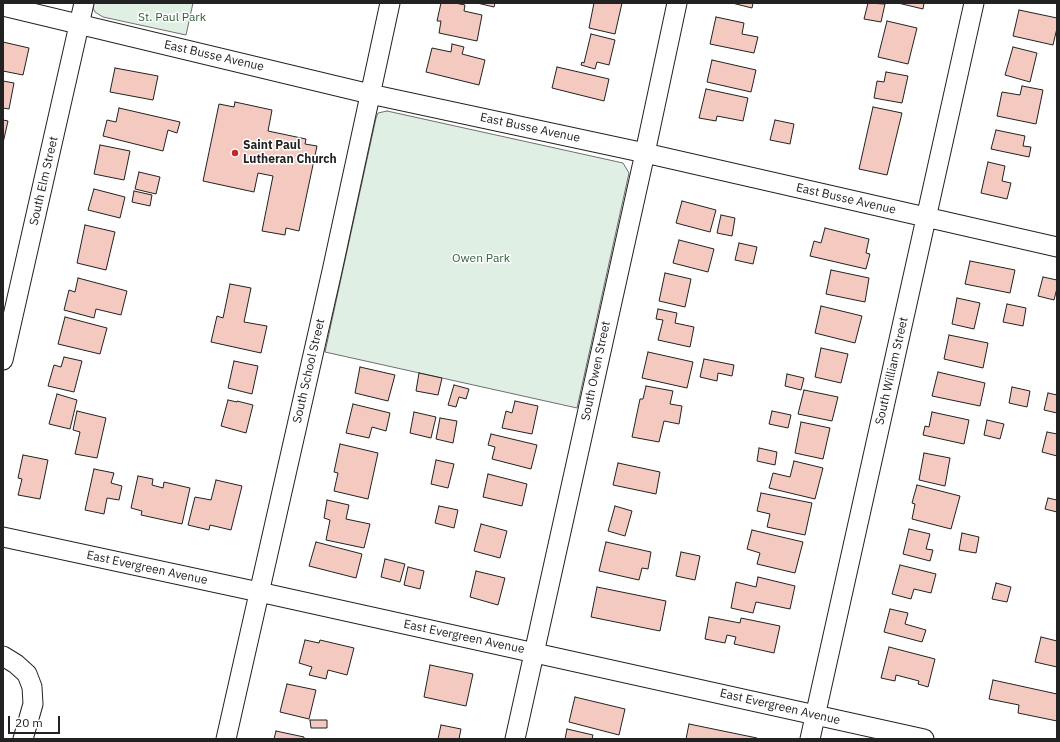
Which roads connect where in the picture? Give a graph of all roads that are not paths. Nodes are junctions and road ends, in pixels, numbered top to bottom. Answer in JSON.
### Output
{"nodes":[{"id":1,"x":84,"y":3,"type":"edge"},
{"id":2,"x":390,"y":3,"type":"edge"},
{"id":3,"x":677,"y":3,"type":"edge"},
{"id":4,"x":974,"y":3,"type":"edge"},
{"id":5,"x":3,"y":6,"type":"edge"},
{"id":6,"x":79,"y":24,"type":"junction"},
{"id":7,"x":370,"y":94,"type":"junction"},
{"id":8,"x":645,"y":153,"type":"junction"},
{"id":9,"x":926,"y":217,"type":"junction"},
{"id":10,"x":1057,"y":247,"type":"edge"},
{"id":11,"x":3,"y":360,"type":"edge"},
{"id":12,"x":3,"y":537,"type":"edge"},
{"id":13,"x":259,"y":592,"type":"junction"},
{"id":14,"x":534,"y":652,"type":"junction"},
{"id":15,"x":3,"y":656,"type":"edge"},
{"id":16,"x":816,"y":714,"type":"junction"},
{"id":17,"x":23,"y":739,"type":"edge"},
{"id":18,"x":226,"y":739,"type":"edge"},
{"id":19,"x":515,"y":739,"type":"edge"},
{"id":20,"x":810,"y":739,"type":"edge"},
{"id":21,"x":924,"y":739,"type":"edge"}],
"edges":[{"from":1,"to":6,"type":"street","name":"South Elm Street"},
{"from":2,"to":7,"type":"street","name":"South School Street"},
{"from":3,"to":8,"type":"street","name":"South Owen Street"},
{"from":4,"to":9,"type":"street","name":"South William Street"},
{"from":5,"to":6,"type":"street","name":"East Busse Avenue"},
{"from":6,"to":7,"type":"street","name":"East Busse Avenue"},
{"from":6,"to":11,"type":"street","name":"South Elm Street"},
{"from":7,"to":8,"type":"street","name":"East Busse Avenue"},
{"from":7,"to":13,"type":"street","name":"South School Street"},
{"from":8,"to":9,"type":"street","name":"East Busse Avenue"},
{"from":8,"to":14,"type":"street","name":"South Owen Street"},
{"from":9,"to":10,"type":"street","name":"East Busse Avenue"},
{"from":9,"to":16,"type":"street","name":"South William Street"},
{"from":12,"to":13,"type":"street","name":"East Evergreen Avenue"},
{"from":13,"to":14,"type":"street","name":"East Evergreen Avenue"},
{"from":13,"to":18,"type":"street","name":"South School Street"},
{"from":14,"to":16,"type":"street","name":"East Evergreen Avenue"},
{"from":14,"to":19,"type":"street","name":"South Owen Street"},
{"from":15,"to":17,"type":"street"},
{"from":16,"to":20,"type":"street","name":"South William Street"},
{"from":16,"to":21,"type":"street","name":"East Evergreen Avenue"}]}
